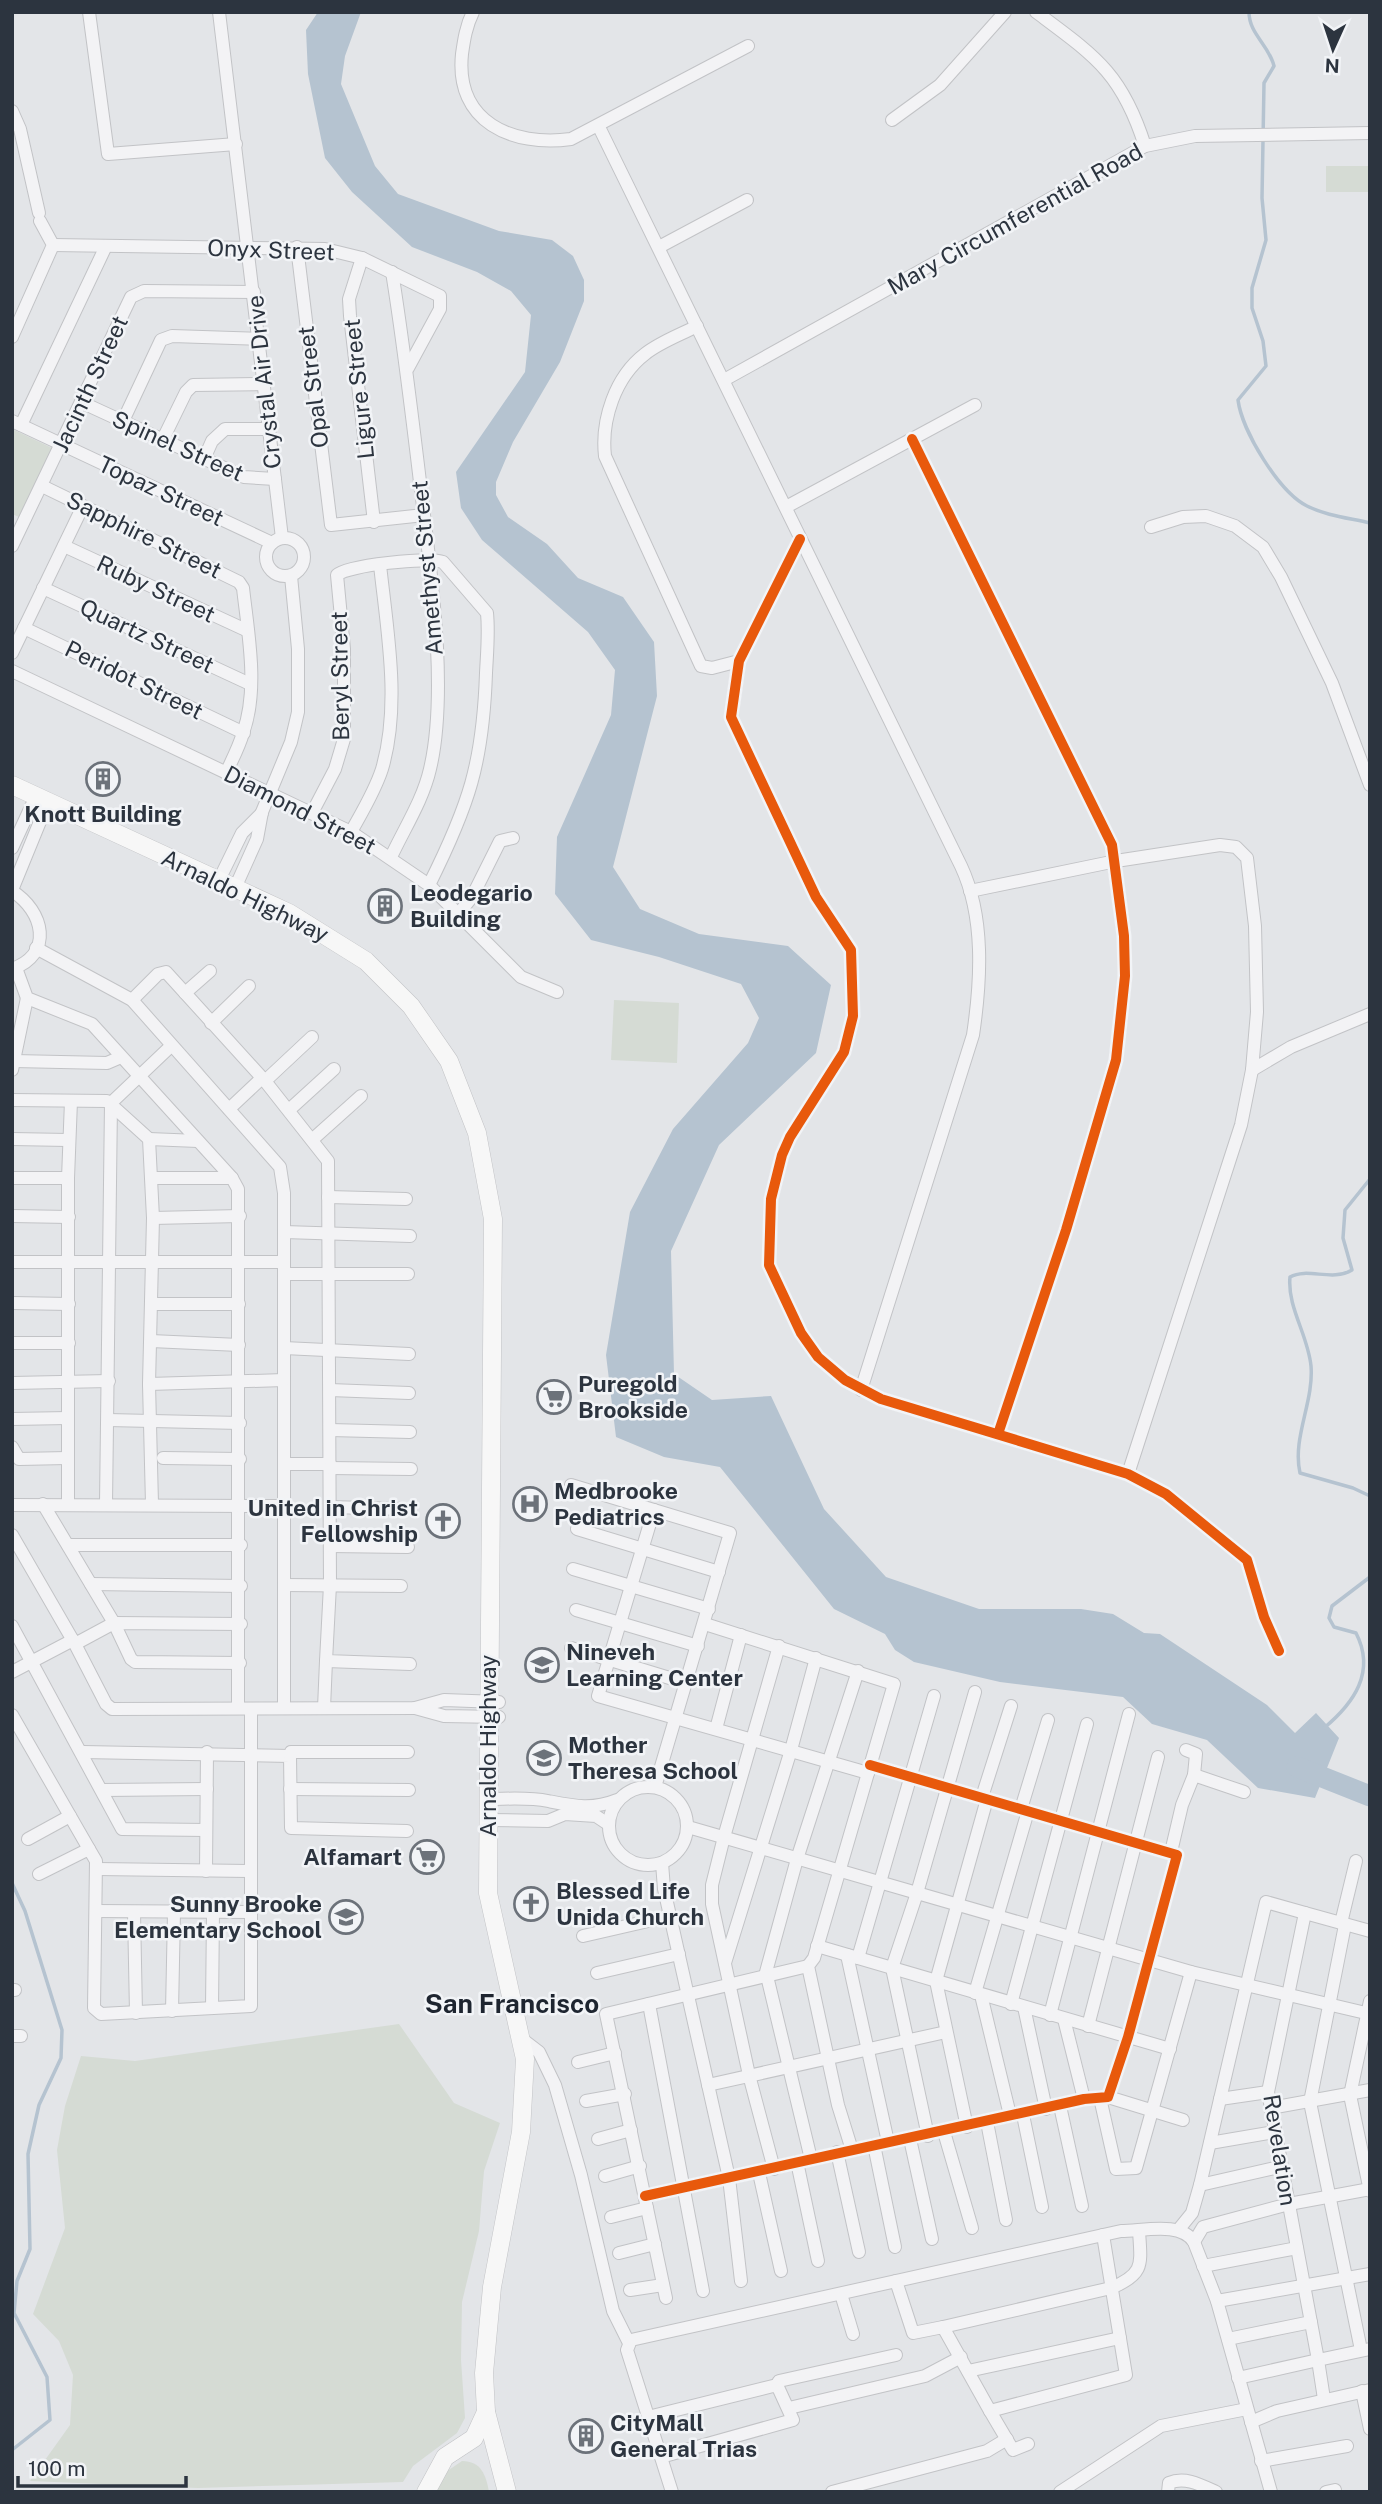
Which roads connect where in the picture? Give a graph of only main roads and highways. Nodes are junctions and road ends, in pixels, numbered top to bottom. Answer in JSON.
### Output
{"nodes":[{"id":1,"x":12,"y":785,"type":"edge"},
{"id":2,"x":486,"y":2412,"type":"junction"},
{"id":3,"x":462,"y":2447,"type":"junction"},
{"id":4,"x":500,"y":2465,"type":"junction"},
{"id":5,"x":424,"y":2490,"type":"edge"},
{"id":6,"x":507,"y":2492,"type":"edge"}],
"edges":[{"from":1,"to":2,"type":"main road","name":"Arnaldo Highway"},
{"from":2,"to":3,"type":"main road"},
{"from":2,"to":4,"type":"main road","name":"Arnaldo Highway"},
{"from":3,"to":4,"type":"main road"},
{"from":3,"to":5,"type":"main road"},
{"from":4,"to":6,"type":"main road","name":"Arnaldo Highway"}]}
